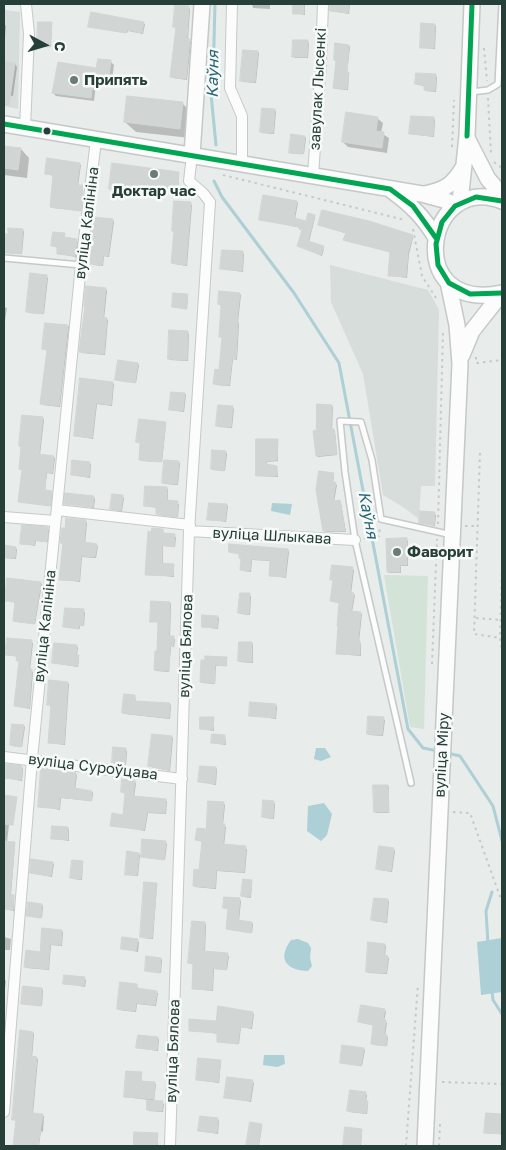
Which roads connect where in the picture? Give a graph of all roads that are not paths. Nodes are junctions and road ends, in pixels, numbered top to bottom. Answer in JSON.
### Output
{"nodes":[{"id":1,"x":26,"y":4,"type":"edge"},
{"id":2,"x":202,"y":4,"type":"edge"},
{"id":3,"x":232,"y":4,"type":"edge"},
{"id":4,"x":323,"y":4,"type":"edge"},
{"id":5,"x":472,"y":4,"type":"edge"},
{"id":6,"x":502,"y":4,"type":"edge"},
{"id":7,"x":468,"y":93,"type":"junction"},
{"id":8,"x":4,"y":124,"type":"edge"},
{"id":9,"x":25,"y":128,"type":"junction"},
{"id":10,"x":467,"y":136,"type":"junction"},
{"id":11,"x":96,"y":140,"type":"junction"},
{"id":12,"x":197,"y":156,"type":"junction"},
{"id":13,"x":236,"y":163,"type":"junction"},
{"id":14,"x":465,"y":165,"type":"junction"},
{"id":15,"x":313,"y":175,"type":"junction"},
{"id":16,"x":390,"y":190,"type":"junction"},
{"id":17,"x":422,"y":194,"type":"junction"},
{"id":18,"x":502,"y":195,"type":"edge"},
{"id":19,"x":502,"y":201,"type":"edge"},
{"id":20,"x":458,"y":204,"type":"junction"},
{"id":21,"x":436,"y":238,"type":"junction"},
{"id":22,"x":4,"y":258,"type":"edge"},
{"id":23,"x":81,"y":265,"type":"junction"},
{"id":24,"x":448,"y":282,"type":"junction"},
{"id":25,"x":502,"y":293,"type":"edge"},
{"id":26,"x":460,"y":364,"type":"junction"},
{"id":27,"x":56,"y":515,"type":"junction"},
{"id":28,"x":4,"y":517,"type":"edge"},
{"id":29,"x":190,"y":528,"type":"junction"},
{"id":30,"x":452,"y":535,"type":"junction"},
{"id":31,"x":355,"y":540,"type":"junction"},
{"id":32,"x":4,"y":757,"type":"edge"},
{"id":33,"x":32,"y":759,"type":"junction"},
{"id":34,"x":182,"y":779,"type":"junction"},
{"id":35,"x":410,"y":783,"type":"dead end"},
{"id":36,"x":5,"y":1096,"type":"edge"},
{"id":37,"x":4,"y":1112,"type":"edge"},
{"id":38,"x":170,"y":1146,"type":"edge"},
{"id":39,"x":425,"y":1146,"type":"edge"}],
"edges":[{"from":1,"to":9,"type":"street"},
{"from":2,"to":12,"type":"main road"},
{"from":3,"to":13,"type":"street"},
{"from":4,"to":15,"type":"street","name":"завулак Лысенкі"},
{"from":5,"to":7,"type":"main road"},
{"from":6,"to":7,"type":"lane"},
{"from":7,"to":10,"type":"main road"},
{"from":8,"to":9,"type":"main road"},
{"from":9,"to":11,"type":"main road"},
{"from":10,"to":14,"type":"main road"},
{"from":10,"to":18,"type":"main road"},
{"from":11,"to":12,"type":"main road"},
{"from":11,"to":23,"type":"street","name":"вуліца Калініна"},
{"from":12,"to":13,"type":"main road"},
{"from":12,"to":29,"type":"street","name":"вуліца Бялова"},
{"from":13,"to":15,"type":"main road"},
{"from":14,"to":17,"type":"main road"},
{"from":14,"to":20,"type":"main road"},
{"from":15,"to":16,"type":"main road"},
{"from":16,"to":17,"type":"main road"},
{"from":16,"to":21,"type":"main road"},
{"from":17,"to":20,"type":"main road"},
{"from":19,"to":20,"type":"main road"},
{"from":20,"to":21,"type":"main road"},
{"from":21,"to":24,"type":"main road"},
{"from":22,"to":23,"type":"lane"},
{"from":23,"to":27,"type":"street","name":"вуліца Калініна"},
{"from":24,"to":25,"type":"main road"},
{"from":24,"to":26,"type":"main road","name":"вуліца Міру"},
{"from":25,"to":26,"type":"main road","name":"вуліца Міру"},
{"from":26,"to":30,"type":"main road","name":"вуліца Міру"},
{"from":27,"to":28,"type":"street"},
{"from":27,"to":29,"type":"street","name":"вуліца Шлыкава"},
{"from":27,"to":33,"type":"street","name":"вуліца Калініна"},
{"from":29,"to":31,"type":"street","name":"вуліца Шлыкава"},
{"from":29,"to":34,"type":"street","name":"вуліца Бялова"},
{"from":30,"to":31,"type":"lane"},
{"from":30,"to":39,"type":"main road","name":"вуліца Міру"},
{"from":31,"to":35,"type":"lane"},
{"from":32,"to":33,"type":"street","name":"вуліца Суроўцава"},
{"from":33,"to":34,"type":"street","name":"вуліца Суроўцава"},
{"from":33,"to":36,"type":"street","name":"вуліца Калініна"},
{"from":34,"to":38,"type":"street","name":"вуліца Бялова"},
{"from":36,"to":37,"type":"street","name":"вуліца Калініна"}]}
